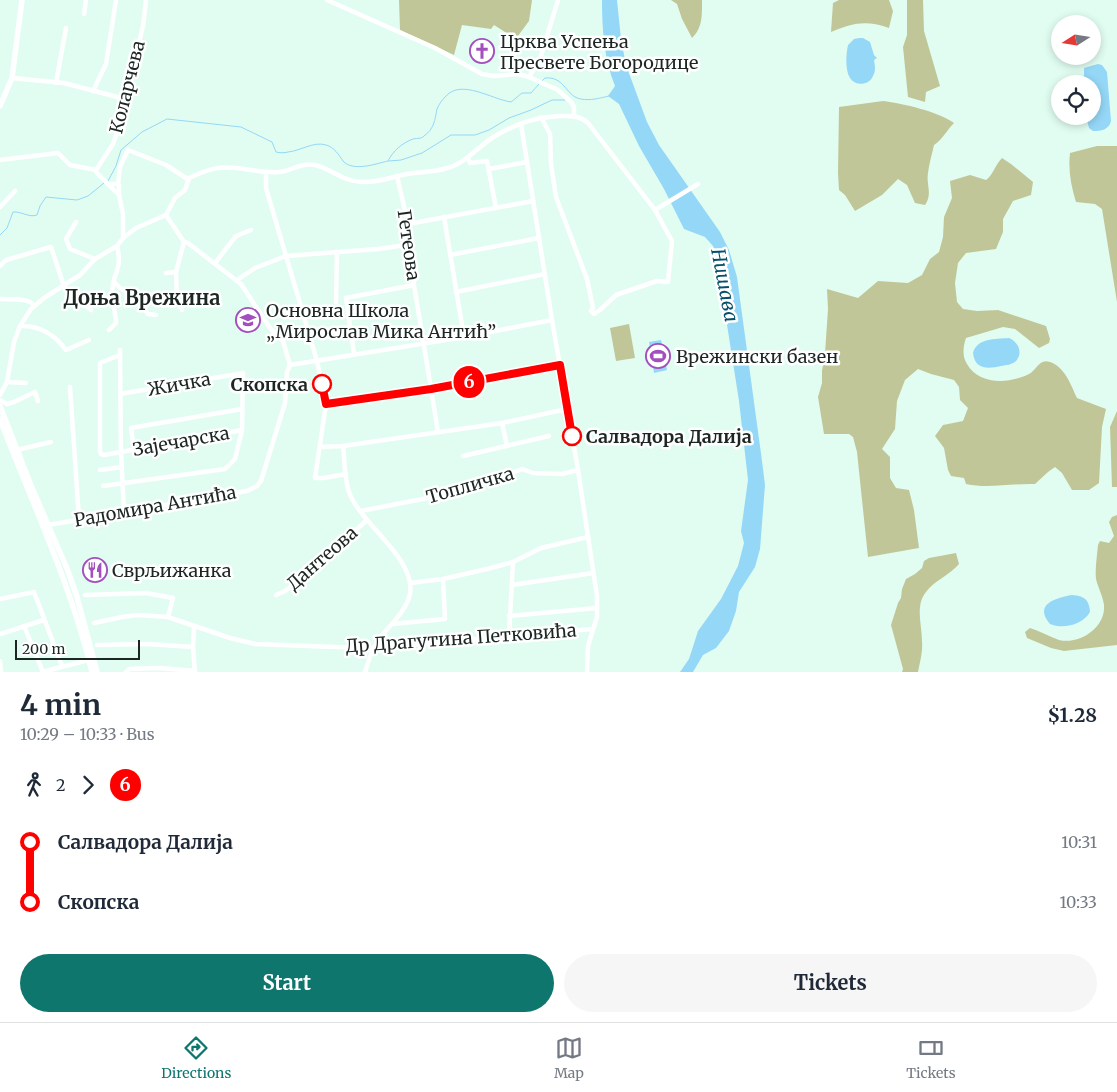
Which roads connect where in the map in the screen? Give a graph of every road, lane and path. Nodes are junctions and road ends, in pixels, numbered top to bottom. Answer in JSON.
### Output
{"nodes":[{"id":1,"x":22,"y":0,"type":"edge"},
{"id":2,"x":86,"y":0,"type":"edge"},
{"id":3,"x":116,"y":0,"type":"edge"},
{"id":4,"x":146,"y":0,"type":"edge"},
{"id":5,"x":327,"y":0,"type":"edge"},
{"id":6,"x":558,"y":0,"type":"edge"},
{"id":7,"x":84,"y":14,"type":"dead end"},
{"id":8,"x":66,"y":28,"type":"dead end"},
{"id":9,"x":529,"y":77,"type":"junction"},
{"id":10,"x":12,"y":78,"type":"junction"},
{"id":11,"x":56,"y":83,"type":"junction"},
{"id":12,"x":94,"y":91,"type":"junction"},
{"id":13,"x":121,"y":98,"type":"junction"},
{"id":14,"x":0,"y":106,"type":"edge"},
{"id":15,"x":574,"y":116,"type":"junction"},
{"id":16,"x":541,"y":117,"type":"junction"},
{"id":17,"x":521,"y":124,"type":"junction"},
{"id":18,"x":468,"y":158,"type":"junction"},
{"id":19,"x":0,"y":160,"type":"edge"},
{"id":20,"x":527,"y":162,"type":"junction"},
{"id":21,"x":489,"y":169,"type":"junction"},
{"id":22,"x":96,"y":170,"type":"junction"},
{"id":23,"x":266,"y":173,"type":"junction"},
{"id":24,"x":397,"y":176,"type":"junction"},
{"id":25,"x":189,"y":180,"type":"junction"},
{"id":26,"x":108,"y":184,"type":"junction"},
{"id":27,"x":118,"y":184,"type":"junction"},
{"id":28,"x":698,"y":184,"type":"dead end"},
{"id":29,"x":15,"y":191,"type":"dead end"},
{"id":30,"x":118,"y":195,"type":"junction"},
{"id":31,"x":533,"y":201,"type":"junction"},
{"id":32,"x":0,"y":207,"type":"edge"},
{"id":33,"x":496,"y":208,"type":"junction"},
{"id":34,"x":655,"y":210,"type":"junction"},
{"id":35,"x":166,"y":215,"type":"junction"},
{"id":36,"x":444,"y":217,"type":"junction"},
{"id":37,"x":76,"y":222,"type":"dead end"},
{"id":38,"x":408,"y":224,"type":"junction"},
{"id":39,"x":251,"y":230,"type":"dead end"},
{"id":40,"x":123,"y":238,"type":"junction"},
{"id":41,"x":539,"y":238,"type":"junction"},
{"id":42,"x":184,"y":242,"type":"junction"},
{"id":43,"x":406,"y":245,"type":"junction"},
{"id":44,"x":118,"y":246,"type":"junction"},
{"id":45,"x":337,"y":252,"type":"junction"},
{"id":46,"x":450,"y":255,"type":"junction"},
{"id":47,"x":286,"y":256,"type":"junction"},
{"id":48,"x":95,"y":259,"type":"junction"},
{"id":49,"x":215,"y":263,"type":"junction"},
{"id":50,"x":0,"y":266,"type":"edge"},
{"id":51,"x":176,"y":272,"type":"junction"},
{"id":52,"x":166,"y":273,"type":"dead end"},
{"id":53,"x":545,"y":274,"type":"junction"},
{"id":54,"x":237,"y":280,"type":"junction"},
{"id":55,"x":114,"y":282,"type":"junction"},
{"id":56,"x":414,"y":285,"type":"junction"},
{"id":57,"x":64,"y":286,"type":"junction"},
{"id":58,"x":456,"y":292,"type":"junction"},
{"id":59,"x":0,"y":299,"type":"edge"},
{"id":60,"x":336,"y":302,"type":"dead end"},
{"id":61,"x":34,"y":306,"type":"junction"},
{"id":62,"x":91,"y":310,"type":"dead end"},
{"id":63,"x":182,"y":310,"type":"dead end"},
{"id":64,"x":156,"y":315,"type":"dead end"},
{"id":65,"x":552,"y":320,"type":"junction"},
{"id":66,"x":20,"y":326,"type":"junction"},
{"id":67,"x":109,"y":330,"type":"dead end"},
{"id":68,"x":464,"y":337,"type":"junction"},
{"id":69,"x":89,"y":340,"type":"dead end"},
{"id":70,"x":424,"y":344,"type":"junction"},
{"id":71,"x":354,"y":354,"type":"junction"},
{"id":72,"x":317,"y":361,"type":"junction"},
{"id":73,"x":290,"y":365,"type":"junction"},
{"id":74,"x":560,"y":365,"type":"junction"},
{"id":75,"x":7,"y":382,"type":"junction"},
{"id":76,"x":26,"y":383,"type":"dead end"},
{"id":77,"x":70,"y":387,"type":"dead end"},
{"id":78,"x":431,"y":389,"type":"junction"},
{"id":79,"x":120,"y":394,"type":"junction"},
{"id":80,"x":0,"y":395,"type":"edge"},
{"id":81,"x":0,"y":400,"type":"edge"},
{"id":82,"x":38,"y":401,"type":"dead end"},
{"id":83,"x":326,"y":404,"type":"junction"},
{"id":84,"x":0,"y":406,"type":"edge"},
{"id":85,"x":242,"y":409,"type":"junction"},
{"id":86,"x":567,"y":409,"type":"junction"},
{"id":87,"x":0,"y":419,"type":"edge"},
{"id":88,"x":502,"y":423,"type":"junction"},
{"id":89,"x":242,"y":430,"type":"junction"},
{"id":90,"x":438,"y":432,"type":"junction"},
{"id":91,"x":549,"y":436,"type":"dead end"},
{"id":92,"x":51,"y":442,"type":"dead end"},
{"id":93,"x":343,"y":446,"type":"junction"},
{"id":94,"x":507,"y":446,"type":"junction"},
{"id":95,"x":320,"y":447,"type":"junction"},
{"id":96,"x":134,"y":449,"type":"junction"},
{"id":97,"x":18,"y":452,"type":"junction"},
{"id":98,"x":121,"y":452,"type":"junction"},
{"id":99,"x":463,"y":456,"type":"dead end"},
{"id":100,"x":122,"y":467,"type":"junction"},
{"id":101,"x":100,"y":470,"type":"dead end"},
{"id":102,"x":578,"y":470,"type":"junction"},
{"id":103,"x":346,"y":474,"type":"junction"},
{"id":104,"x":122,"y":484,"type":"junction"},
{"id":105,"x":103,"y":486,"type":"dead end"},
{"id":106,"x":361,"y":511,"type":"junction"},
{"id":107,"x":124,"y":512,"type":"junction"},
{"id":108,"x":80,"y":519,"type":"junction"},
{"id":109,"x":367,"y":520,"type":"junction"},
{"id":110,"x":48,"y":525,"type":"junction"},
{"id":111,"x":588,"y":537,"type":"junction"},
{"id":112,"x":513,"y":562,"type":"junction"},
{"id":113,"x":593,"y":573,"type":"junction"},
{"id":114,"x":443,"y":579,"type":"junction"},
{"id":115,"x":410,"y":583,"type":"junction"},
{"id":116,"x":512,"y":585,"type":"junction"},
{"id":117,"x":177,"y":594,"type":"dead end"},
{"id":118,"x":85,"y":595,"type":"dead end"},
{"id":119,"x":276,"y":595,"type":"dead end"},
{"id":120,"x":173,"y":598,"type":"junction"},
{"id":121,"x":0,"y":599,"type":"edge"},
{"id":122,"x":597,"y":608,"type":"junction"},
{"id":123,"x":510,"y":616,"type":"junction"},
{"id":124,"x":168,"y":617,"type":"junction"},
{"id":125,"x":44,"y":620,"type":"junction"},
{"id":126,"x":94,"y":623,"type":"dead end"},
{"id":127,"x":391,"y":624,"type":"junction"},
{"id":128,"x":24,"y":626,"type":"junction"},
{"id":129,"x":194,"y":627,"type":"junction"},
{"id":130,"x":593,"y":629,"type":"junction"},
{"id":131,"x":0,"y":634,"type":"edge"},
{"id":132,"x":509,"y":636,"type":"junction"},
{"id":133,"x":97,"y":645,"type":"dead end"},
{"id":134,"x":193,"y":647,"type":"junction"},
{"id":135,"x":373,"y":648,"type":"junction"},
{"id":136,"x":89,"y":660,"type":"junction"},
{"id":137,"x":0,"y":661,"type":"edge"},
{"id":138,"x":62,"y":666,"type":"junction"},
{"id":139,"x":195,"y":671,"type":"edge"},
{"id":140,"x":1,"y":672,"type":"edge"},
{"id":141,"x":42,"y":672,"type":"edge"},
{"id":142,"x":92,"y":672,"type":"edge"},
{"id":143,"x":97,"y":672,"type":"edge"},
{"id":144,"x":126,"y":672,"type":"edge"},
{"id":145,"x":366,"y":672,"type":"edge"},
{"id":146,"x":586,"y":672,"type":"edge"}],
"edges":[{"from":1,"to":10,"type":"main road"},
{"from":2,"to":7,"type":"street"},
{"from":3,"to":12,"type":"street"},
{"from":4,"to":13,"type":"street","name":"Коларчева"},
{"from":5,"to":9,"type":"street"},
{"from":6,"to":9,"type":"street"},
{"from":8,"to":11,"type":"street"},
{"from":9,"to":15,"type":"street"},
{"from":10,"to":11,"type":"street"},
{"from":10,"to":14,"type":"main road"},
{"from":11,"to":12,"type":"street"},
{"from":12,"to":13,"type":"street"},
{"from":13,"to":22,"type":"street","name":"Коларчева"},
{"from":15,"to":16,"type":"street"},
{"from":15,"to":34,"type":"street"},
{"from":16,"to":17,"type":"street"},
{"from":16,"to":34,"type":"street"},
{"from":17,"to":18,"type":"street"},
{"from":17,"to":20,"type":"street"},
{"from":18,"to":21,"type":"street"},
{"from":18,"to":24,"type":"street"},
{"from":19,"to":22,"type":"street"},
{"from":20,"to":21,"type":"street"},
{"from":20,"to":31,"type":"street"},
{"from":21,"to":33,"type":"street"},
{"from":22,"to":26,"type":"street"},
{"from":23,"to":24,"type":"street"},
{"from":23,"to":25,"type":"street"},
{"from":23,"to":47,"type":"street"},
{"from":24,"to":38,"type":"street","name":"Гетеова"},
{"from":25,"to":27,"type":"street"},
{"from":25,"to":35,"type":"street"},
{"from":26,"to":27,"type":"street"},
{"from":26,"to":30,"type":"street"},
{"from":27,"to":30,"type":"street"},
{"from":28,"to":34,"type":"street"},
{"from":29,"to":32,"type":"street"},
{"from":30,"to":40,"type":"street"},
{"from":31,"to":33,"type":"street"},
{"from":31,"to":41,"type":"street"},
{"from":33,"to":36,"type":"street"},
{"from":35,"to":40,"type":"street"},
{"from":35,"to":42,"type":"street"},
{"from":36,"to":38,"type":"street"},
{"from":36,"to":46,"type":"street"},
{"from":37,"to":48,"type":"street"},
{"from":38,"to":43,"type":"street","name":"Гетеова"},
{"from":39,"to":49,"type":"street"},
{"from":40,"to":44,"type":"street"},
{"from":41,"to":46,"type":"street"},
{"from":41,"to":53,"type":"street"},
{"from":42,"to":49,"type":"street"},
{"from":42,"to":51,"type":"street"},
{"from":43,"to":45,"type":"street"},
{"from":43,"to":56,"type":"street","name":"Гетеова"},
{"from":44,"to":48,"type":"street"},
{"from":44,"to":55,"type":"street"},
{"from":45,"to":47,"type":"street"},
{"from":45,"to":60,"type":"street"},
{"from":46,"to":58,"type":"street"},
{"from":47,"to":54,"type":"street"},
{"from":47,"to":72,"type":"street"},
{"from":48,"to":57,"type":"street"},
{"from":49,"to":54,"type":"street"},
{"from":50,"to":57,"type":"street"},
{"from":51,"to":52,"type":"street"},
{"from":51,"to":63,"type":"street"},
{"from":53,"to":58,"type":"street"},
{"from":53,"to":65,"type":"street"},
{"from":54,"to":73,"type":"street"},
{"from":55,"to":64,"type":"street"},
{"from":55,"to":67,"type":"street"},
{"from":56,"to":70,"type":"street","name":"Гетеова"},
{"from":56,"to":71,"type":"street"},
{"from":57,"to":61,"type":"street"},
{"from":57,"to":62,"type":"street"},
{"from":58,"to":68,"type":"street"},
{"from":59,"to":61,"type":"street"},
{"from":61,"to":66,"type":"street"},
{"from":65,"to":68,"type":"street"},
{"from":65,"to":74,"type":"street"},
{"from":66,"to":69,"type":"street"},
{"from":66,"to":75,"type":"street"},
{"from":68,"to":70,"type":"street"},
{"from":70,"to":71,"type":"street"},
{"from":70,"to":78,"type":"street","name":"Гетеова"},
{"from":71,"to":72,"type":"street"},
{"from":72,"to":73,"type":"street"},
{"from":72,"to":83,"type":"street"},
{"from":73,"to":107,"type":"street","name":"Радомира Антића"},
{"from":74,"to":78,"type":"street"},
{"from":74,"to":86,"type":"street"},
{"from":75,"to":76,"type":"street"},
{"from":75,"to":80,"type":"street"},
{"from":77,"to":108,"type":"street"},
{"from":78,"to":83,"type":"street"},
{"from":78,"to":90,"type":"street","name":"Гетеова"},
{"from":79,"to":85,"type":"street","name":"Жичка"},
{"from":79,"to":98,"type":"street"},
{"from":79,"to":98,"type":"street","name":"Зајечарска"},
{"from":81,"to":82,"type":"street"},
{"from":83,"to":95,"type":"street"},
{"from":84,"to":97,"type":"main road"},
{"from":85,"to":89,"type":"street","name":"Жичка"},
{"from":85,"to":96,"type":"street"},
{"from":86,"to":88,"type":"street"},
{"from":86,"to":102,"type":"street"},
{"from":87,"to":136,"type":"main road"},
{"from":88,"to":90,"type":"street"},
{"from":88,"to":94,"type":"street"},
{"from":89,"to":96,"type":"street","name":"Зајечарска"},
{"from":89,"to":104,"type":"street","name":"Жичка"},
{"from":90,"to":93,"type":"street"},
{"from":91,"to":94,"type":"street"},
{"from":92,"to":97,"type":"street"},
{"from":93,"to":95,"type":"street"},
{"from":93,"to":103,"type":"street"},
{"from":94,"to":99,"type":"street"},
{"from":95,"to":103,"type":"street"},
{"from":96,"to":98,"type":"street","name":"Зајечарска"},
{"from":97,"to":110,"type":"main road"},
{"from":98,"to":100,"type":"street"},
{"from":100,"to":101,"type":"street"},
{"from":100,"to":104,"type":"street"},
{"from":102,"to":106,"type":"street","name":"Топличка"},
{"from":102,"to":111,"type":"street"},
{"from":103,"to":106,"type":"street"},
{"from":104,"to":105,"type":"street","name":"Жичка"},
{"from":104,"to":107,"type":"street"},
{"from":106,"to":109,"type":"street"},
{"from":107,"to":108,"type":"street","name":"Радомира Антића"},
{"from":108,"to":110,"type":"street","name":"Радомира Антића"},
{"from":109,"to":115,"type":"street"},
{"from":109,"to":119,"type":"street","name":"Дантеова"},
{"from":110,"to":143,"type":"main road"},
{"from":111,"to":112,"type":"street"},
{"from":111,"to":113,"type":"street"},
{"from":112,"to":114,"type":"street"},
{"from":112,"to":116,"type":"street"},
{"from":113,"to":116,"type":"street"},
{"from":113,"to":122,"type":"street"},
{"from":114,"to":115,"type":"street"},
{"from":114,"to":127,"type":"street"},
{"from":115,"to":127,"type":"street"},
{"from":116,"to":123,"type":"street"},
{"from":117,"to":120,"type":"street"},
{"from":118,"to":120,"type":"street"},
{"from":120,"to":124,"type":"street"},
{"from":121,"to":125,"type":"street"},
{"from":122,"to":123,"type":"street"},
{"from":122,"to":130,"type":"street"},
{"from":123,"to":132,"type":"street"},
{"from":124,"to":126,"type":"street","name":"Др Драгутина Петковића"},
{"from":124,"to":129,"type":"street","name":"Др Драгутина Петковића"},
{"from":125,"to":128,"type":"street"},
{"from":125,"to":138,"type":"street"},
{"from":127,"to":135,"type":"street"},
{"from":128,"to":131,"type":"street"},
{"from":128,"to":141,"type":"street"},
{"from":129,"to":134,"type":"street"},
{"from":129,"to":135,"type":"street","name":"Др Драгутина Петковића"},
{"from":130,"to":132,"type":"street","name":"Др Драгутина Петковића"},
{"from":130,"to":146,"type":"street"},
{"from":132,"to":135,"type":"street","name":"Др Драгутина Петковића"},
{"from":133,"to":134,"type":"street"},
{"from":134,"to":139,"type":"street"},
{"from":135,"to":145,"type":"street"},
{"from":136,"to":138,"type":"street"},
{"from":136,"to":142,"type":"main road"},
{"from":137,"to":140,"type":"street"},
{"from":138,"to":141,"type":"street"},
{"from":139,"to":144,"type":"street"}]}
